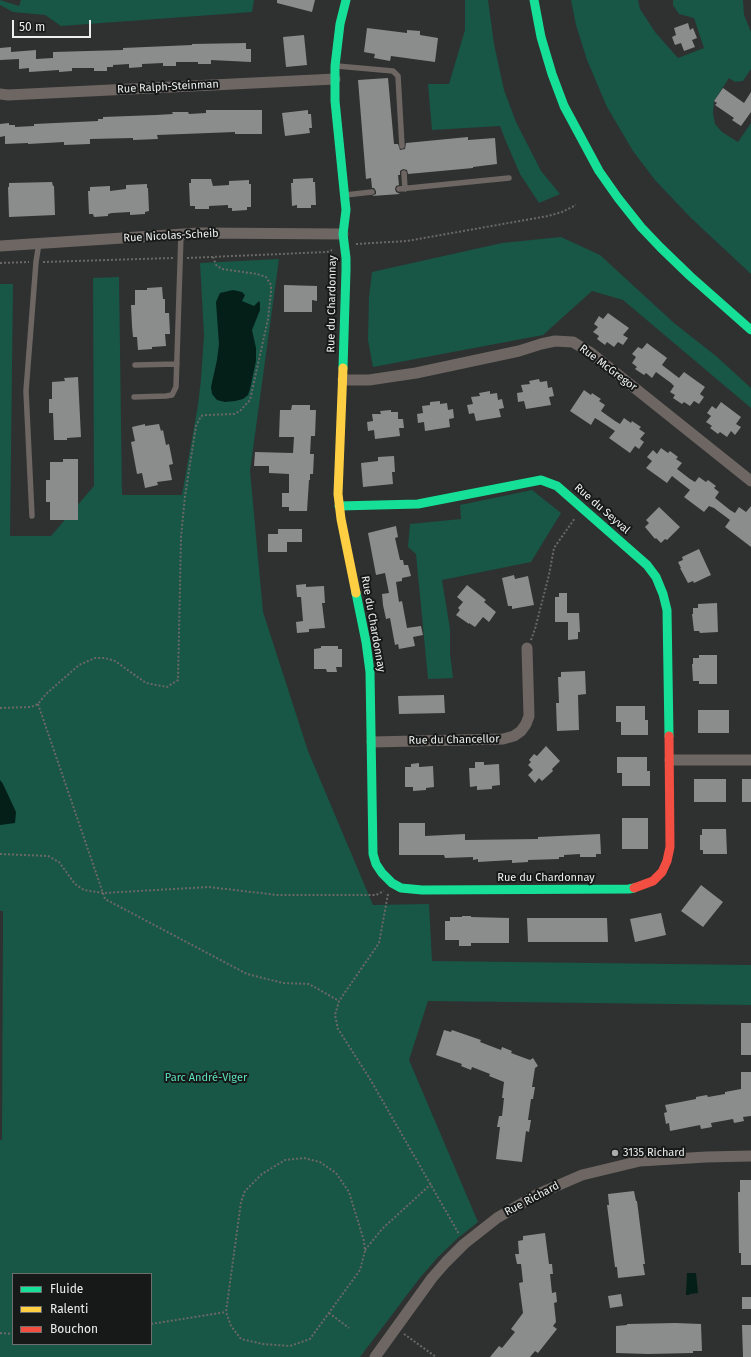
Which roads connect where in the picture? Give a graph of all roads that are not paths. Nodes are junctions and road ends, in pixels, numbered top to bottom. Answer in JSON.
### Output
{"nodes":[{"id":1,"x":346,"y":0,"type":"edge"},
{"id":2,"x":534,"y":0,"type":"edge"},
{"id":3,"x":335,"y":66,"type":"junction"},
{"id":4,"x":335,"y":79,"type":"junction"},
{"id":5,"x":0,"y":94,"type":"edge"},
{"id":6,"x":402,"y":146,"type":"dead end"},
{"id":7,"x":404,"y":173,"type":"dead end"},
{"id":8,"x":508,"y":178,"type":"dead end"},
{"id":9,"x":372,"y":192,"type":"dead end"},
{"id":10,"x":345,"y":195,"type":"junction"},
{"id":11,"x":181,"y":234,"type":"junction"},
{"id":12,"x":343,"y":234,"type":"junction"},
{"id":13,"x":39,"y":243,"type":"junction"},
{"id":14,"x":0,"y":246,"type":"edge"},
{"id":15,"x":751,"y":330,"type":"edge"},
{"id":16,"x":177,"y":364,"type":"junction"},
{"id":17,"x":135,"y":366,"type":"dead end"},
{"id":18,"x":343,"y":380,"type":"junction"},
{"id":19,"x":134,"y":397,"type":"dead end"},
{"id":20,"x":751,"y":481,"type":"edge"},
{"id":21,"x":339,"y":506,"type":"junction"},
{"id":22,"x":32,"y":516,"type":"dead end"},
{"id":23,"x":527,"y":648,"type":"road end"},
{"id":24,"x":372,"y":742,"type":"junction"},
{"id":25,"x":670,"y":760,"type":"junction"},
{"id":26,"x":751,"y":760,"type":"edge"},
{"id":27,"x":751,"y":1156,"type":"edge"},
{"id":28,"x":375,"y":1357,"type":"edge"}],
"edges":[{"from":1,"to":3,"type":"street","name":"Rue du Chardonnay"},
{"from":2,"to":15,"type":"street"},
{"from":3,"to":4,"type":"street","name":"Rue du Chardonnay"},
{"from":3,"to":6,"type":"lane"},
{"from":4,"to":5,"type":"street","name":"Rue Ralph-Steinman"},
{"from":4,"to":10,"type":"street","name":"Rue du Chardonnay"},
{"from":7,"to":8,"type":"lane"},
{"from":9,"to":10,"type":"lane"},
{"from":10,"to":12,"type":"street","name":"Rue du Chardonnay"},
{"from":11,"to":12,"type":"street","name":"Rue Nicolas-Scheib"},
{"from":11,"to":13,"type":"street","name":"Rue Nicolas-Scheib"},
{"from":11,"to":16,"type":"lane"},
{"from":12,"to":18,"type":"street","name":"Rue du Chardonnay"},
{"from":13,"to":14,"type":"street","name":"Rue Nicolas-Scheib"},
{"from":13,"to":22,"type":"lane"},
{"from":16,"to":17,"type":"lane"},
{"from":16,"to":19,"type":"lane"},
{"from":18,"to":20,"type":"street","name":"Rue McGregor"},
{"from":18,"to":21,"type":"street","name":"Rue du Chardonnay"},
{"from":21,"to":24,"type":"street","name":"Rue du Chardonnay"},
{"from":21,"to":25,"type":"street","name":"Rue du Seyval"},
{"from":23,"to":24,"type":"street","name":"Rue du Chancellor"},
{"from":24,"to":25,"type":"street","name":"Rue du Chardonnay"},
{"from":25,"to":26,"type":"street"},
{"from":27,"to":28,"type":"street","name":"Rue Richard"}]}
